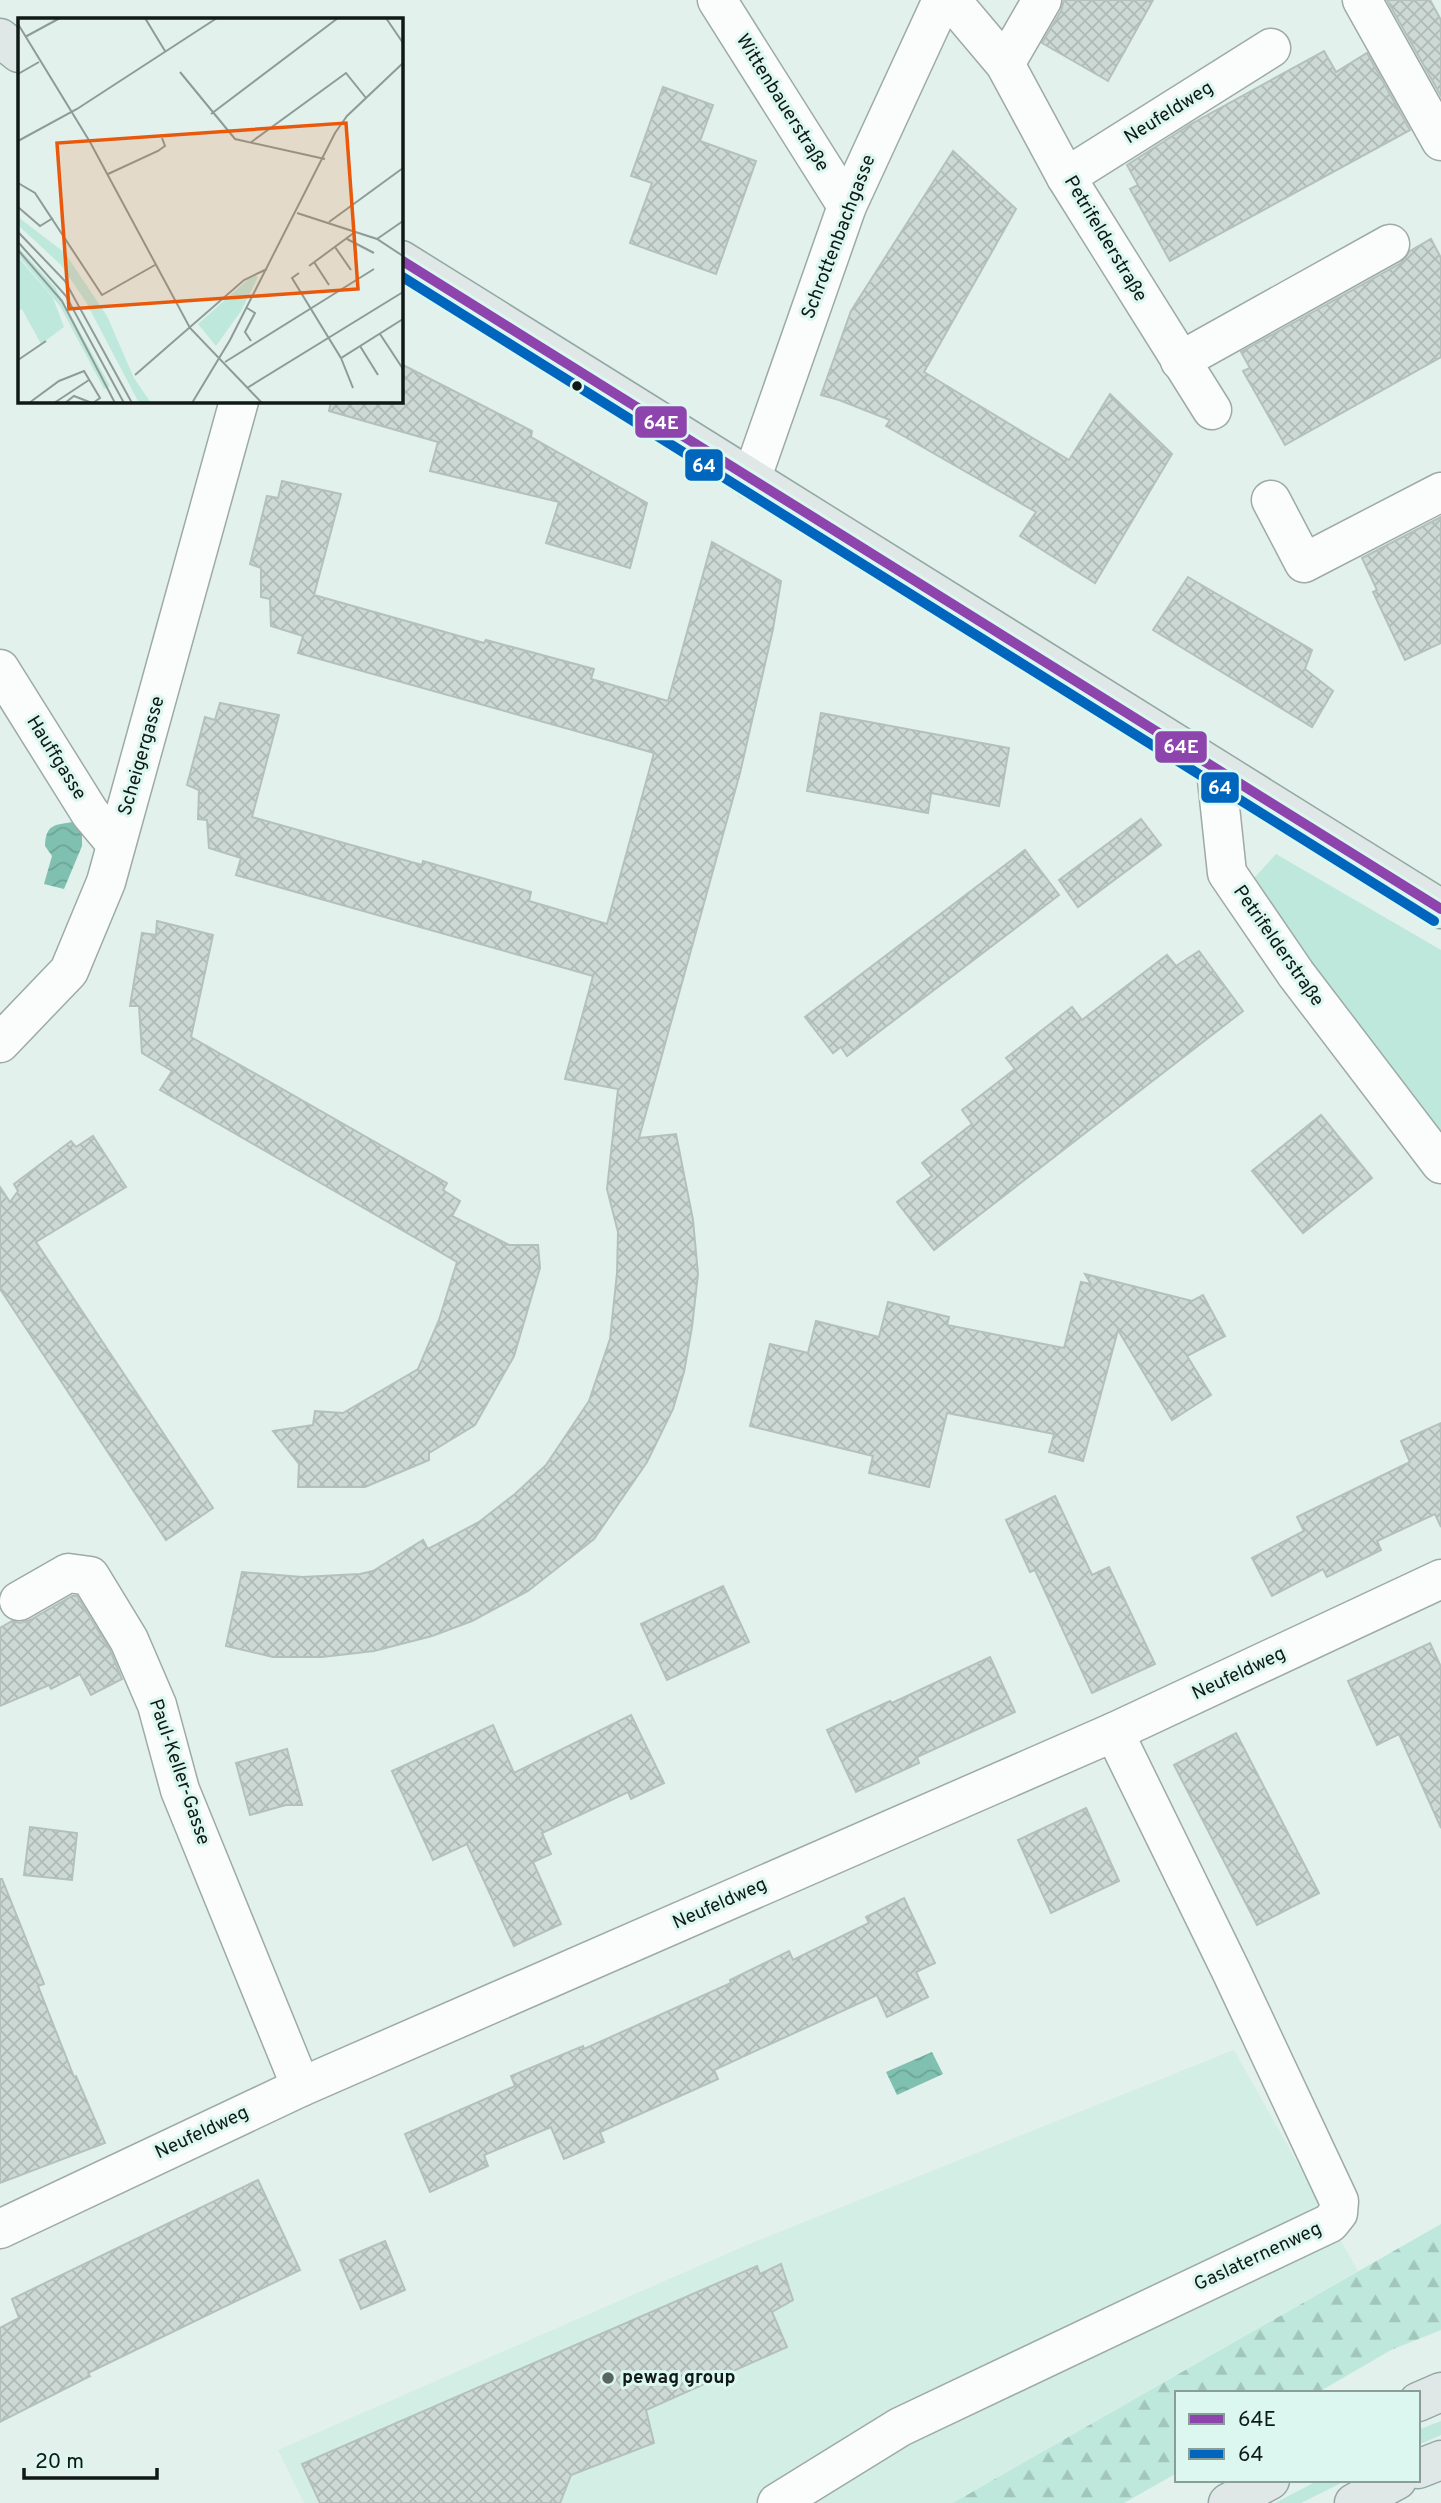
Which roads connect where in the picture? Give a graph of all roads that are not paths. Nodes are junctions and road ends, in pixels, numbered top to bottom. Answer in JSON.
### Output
{"nodes":[{"id":1,"x":717,"y":0,"type":"edge"},
{"id":2,"x":942,"y":0,"type":"edge"},
{"id":3,"x":951,"y":0,"type":"edge"},
{"id":4,"x":1042,"y":0,"type":"edge"},
{"id":5,"x":1362,"y":0,"type":"edge"},
{"id":6,"x":0,"y":38,"type":"edge"},
{"id":7,"x":1271,"y":48,"type":"dead end"},
{"id":8,"x":18,"y":52,"type":"edge"},
{"id":9,"x":1005,"y":64,"type":"junction"},
{"id":10,"x":1441,"y":141,"type":"edge"},
{"id":11,"x":1066,"y":177,"type":"junction"},
{"id":12,"x":847,"y":206,"type":"junction"},
{"id":13,"x":1390,"y":244,"type":"dead end"},
{"id":14,"x":402,"y":261,"type":"edge"},
{"id":15,"x":1180,"y":361,"type":"junction"},
{"id":16,"x":239,"y":402,"type":"edge"},
{"id":17,"x":1212,"y":410,"type":"dead end"},
{"id":18,"x":751,"y":480,"type":"junction"},
{"id":19,"x":1441,"y":492,"type":"edge"},
{"id":20,"x":1271,"y":500,"type":"dead end"},
{"id":21,"x":0,"y":668,"type":"edge"},
{"id":22,"x":1216,"y":770,"type":"junction"},
{"id":23,"x":116,"y":844,"type":"junction"},
{"id":24,"x":1441,"y":909,"type":"edge"},
{"id":25,"x":0,"y":1043,"type":"edge"},
{"id":26,"x":1441,"y":1164,"type":"edge"},
{"id":27,"x":1441,"y":1579,"type":"edge"},
{"id":28,"x":19,"y":1601,"type":"dead end"},
{"id":29,"x":1114,"y":1732,"type":"junction"},
{"id":30,"x":301,"y":2087,"type":"junction"},
{"id":31,"x":0,"y":2229,"type":"edge"},
{"id":32,"x":1441,"y":2392,"type":"edge"},
{"id":33,"x":1420,"y":2401,"type":"edge"},
{"id":34,"x":1441,"y":2460,"type":"edge"},
{"id":35,"x":1420,"y":2468,"type":"edge"},
{"id":36,"x":1266,"y":2482,"type":"edge"},
{"id":37,"x":1393,"y":2482,"type":"edge"},
{"id":38,"x":777,"y":2503,"type":"edge"},
{"id":39,"x":1228,"y":2503,"type":"edge"},
{"id":40,"x":1354,"y":2503,"type":"edge"}],
"edges":[{"from":1,"to":12,"type":"street","name":"Wittenbauerstraße"},
{"from":2,"to":12,"type":"street","name":"Schrottenbachgasse"},
{"from":3,"to":9,"type":"street","name":"Petrifelderstraße"},
{"from":4,"to":9,"type":"street"},
{"from":5,"to":10,"type":"street"},
{"from":6,"to":8,"type":"main road"},
{"from":7,"to":11,"type":"street","name":"Neufeldweg"},
{"from":9,"to":11,"type":"street","name":"Petrifelderstraße"},
{"from":11,"to":15,"type":"street","name":"Petrifelderstraße"},
{"from":12,"to":18,"type":"street","name":"Schrottenbachgasse"},
{"from":13,"to":15,"type":"street"},
{"from":14,"to":18,"type":"main road"},
{"from":15,"to":17,"type":"street","name":"Petrifelderstraße"},
{"from":16,"to":23,"type":"street","name":"Scheigergasse"},
{"from":18,"to":22,"type":"main road"},
{"from":19,"to":20,"type":"street"},
{"from":21,"to":23,"type":"street","name":"Hauffgasse"},
{"from":22,"to":24,"type":"main road"},
{"from":22,"to":26,"type":"street","name":"Petrifelderstraße"},
{"from":23,"to":25,"type":"street","name":"Scheigergasse"},
{"from":27,"to":29,"type":"street","name":"Neufeldweg"},
{"from":28,"to":30,"type":"street","name":"Paul-Keller-Gasse"},
{"from":29,"to":30,"type":"street","name":"Neufeldweg"},
{"from":29,"to":38,"type":"street","name":"Gaslaternenweg"},
{"from":30,"to":31,"type":"street","name":"Neufeldweg"},
{"from":32,"to":33,"type":"main road"},
{"from":34,"to":35,"type":"main road"},
{"from":36,"to":39,"type":"main road"},
{"from":37,"to":40,"type":"main road"}]}
